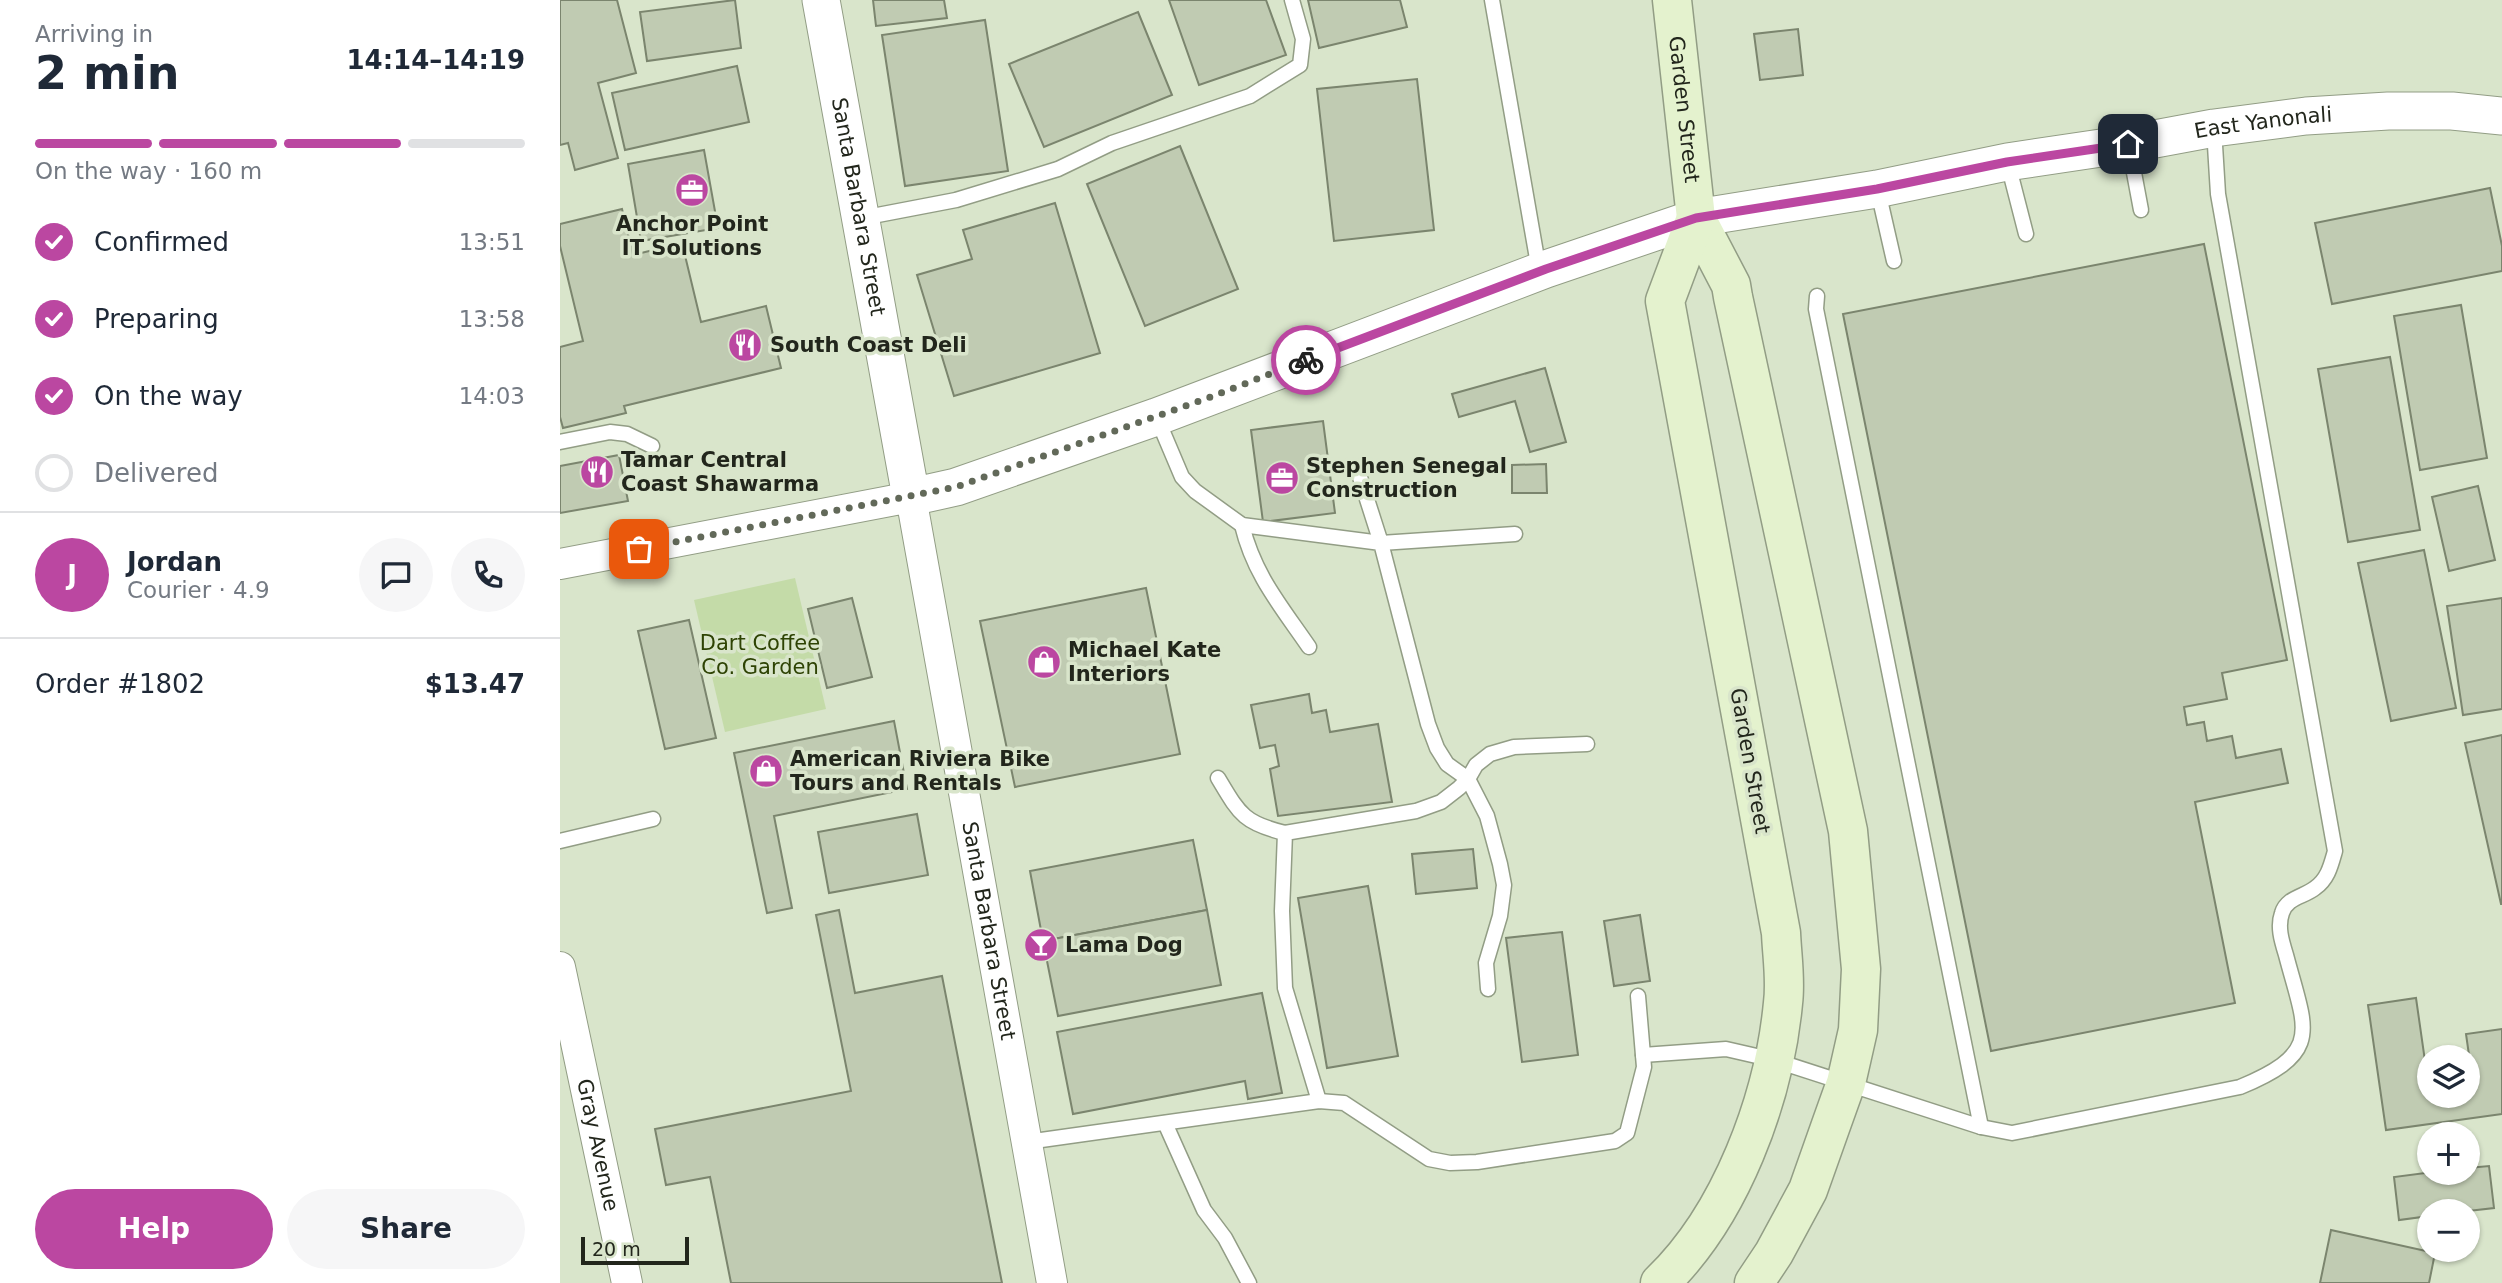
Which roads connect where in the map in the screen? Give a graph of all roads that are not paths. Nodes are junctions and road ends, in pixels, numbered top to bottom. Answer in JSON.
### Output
{"nodes":[{"id":1,"x":821,"y":0,"type":"edge"},
{"id":2,"x":1292,"y":0,"type":"edge"},
{"id":3,"x":1492,"y":0,"type":"edge"},
{"id":4,"x":1672,"y":0,"type":"edge"},
{"id":5,"x":2502,"y":116,"type":"edge"},
{"id":6,"x":2214,"y":128,"type":"junction"},
{"id":7,"x":2128,"y":144,"type":"junction"},
{"id":8,"x":2007,"y":162,"type":"junction"},
{"id":9,"x":1877,"y":189,"type":"junction"},
{"id":10,"x":2141,"y":210,"type":"dead end"},
{"id":11,"x":861,"y":218,"type":"junction"},
{"id":12,"x":1696,"y":218,"type":"junction"},
{"id":13,"x":2026,"y":234,"type":"dead end"},
{"id":14,"x":1894,"y":261,"type":"dead end"},
{"id":15,"x":1539,"y":272,"type":"junction"},
{"id":16,"x":1817,"y":296,"type":"dead end"},
{"id":17,"x":1156,"y":416,"type":"junction"},
{"id":18,"x":560,"y":442,"type":"edge"},
{"id":19,"x":652,"y":446,"type":"dead end"},
{"id":20,"x":1358,"y":471,"type":"dead end"},
{"id":21,"x":911,"y":497,"type":"junction"},
{"id":22,"x":1242,"y":525,"type":"junction"},
{"id":23,"x":1515,"y":534,"type":"dead end"},
{"id":24,"x":1381,"y":543,"type":"junction"},
{"id":25,"x":560,"y":564,"type":"edge"},
{"id":26,"x":1309,"y":647,"type":"dead end"},
{"id":27,"x":1587,"y":744,"type":"dead end"},
{"id":28,"x":1218,"y":778,"type":"dead end"},
{"id":29,"x":1468,"y":779,"type":"junction"},
{"id":30,"x":653,"y":819,"type":"dead end"},
{"id":31,"x":1285,"y":832,"type":"junction"},
{"id":32,"x":560,"y":841,"type":"edge"},
{"id":33,"x":560,"y":967,"type":"edge"},
{"id":34,"x":1488,"y":989,"type":"dead end"},
{"id":35,"x":1638,"y":996,"type":"dead end"},
{"id":36,"x":1643,"y":1055,"type":"junction"},
{"id":37,"x":1774,"y":1059,"type":"junction"},
{"id":38,"x":1846,"y":1083,"type":"junction"},
{"id":39,"x":1319,"y":1101,"type":"junction"},
{"id":40,"x":1165,"y":1122,"type":"junction"},
{"id":41,"x":1981,"y":1127,"type":"junction"},
{"id":42,"x":1027,"y":1142,"type":"junction"},
{"id":43,"x":627,"y":1283,"type":"edge"},
{"id":44,"x":1052,"y":1283,"type":"edge"},
{"id":45,"x":1249,"y":1283,"type":"edge"},
{"id":46,"x":1660,"y":1283,"type":"edge"},
{"id":47,"x":1754,"y":1283,"type":"edge"}],
"edges":[{"from":1,"to":11,"type":"street","name":"Santa Barbara Street"},
{"from":2,"to":11,"type":"lane"},
{"from":3,"to":15,"type":"lane"},
{"from":4,"to":12,"type":"main road","name":"Garden Street"},
{"from":5,"to":6,"type":"street","name":"East Yanonali"},
{"from":6,"to":7,"type":"street","name":"East Yanonali"},
{"from":6,"to":41,"type":"lane"},
{"from":7,"to":8,"type":"street","name":"East Yanonali"},
{"from":7,"to":10,"type":"lane"},
{"from":8,"to":9,"type":"street","name":"East Yanonali"},
{"from":8,"to":13,"type":"lane"},
{"from":9,"to":12,"type":"street","name":"East Yanonali"},
{"from":9,"to":14,"type":"lane"},
{"from":11,"to":21,"type":"street","name":"Santa Barbara Street"},
{"from":12,"to":15,"type":"street","name":"East Yanonali"},
{"from":12,"to":37,"type":"main road","name":"Garden Street"},
{"from":12,"to":38,"type":"main road","name":"Garden Street"},
{"from":15,"to":17,"type":"street","name":"East Yanonali"},
{"from":16,"to":41,"type":"lane"},
{"from":17,"to":21,"type":"street","name":"East Yanonali"},
{"from":17,"to":22,"type":"lane"},
{"from":18,"to":19,"type":"lane"},
{"from":20,"to":24,"type":"lane"},
{"from":21,"to":25,"type":"street"},
{"from":21,"to":42,"type":"street","name":"Santa Barbara Street"},
{"from":22,"to":24,"type":"lane"},
{"from":22,"to":26,"type":"lane"},
{"from":23,"to":24,"type":"lane"},
{"from":24,"to":29,"type":"lane"},
{"from":27,"to":29,"type":"lane"},
{"from":28,"to":31,"type":"lane"},
{"from":29,"to":31,"type":"lane"},
{"from":29,"to":34,"type":"lane"},
{"from":30,"to":32,"type":"lane"},
{"from":31,"to":39,"type":"lane"},
{"from":33,"to":43,"type":"street","name":"Gray Avenue"},
{"from":35,"to":36,"type":"lane"},
{"from":36,"to":37,"type":"lane"},
{"from":36,"to":39,"type":"lane"},
{"from":37,"to":38,"type":"lane"},
{"from":37,"to":46,"type":"main road","name":"Garden Street"},
{"from":38,"to":41,"type":"lane"},
{"from":38,"to":47,"type":"main road","name":"Garden Street"},
{"from":39,"to":40,"type":"lane"},
{"from":40,"to":42,"type":"lane"},
{"from":40,"to":45,"type":"lane"},
{"from":42,"to":44,"type":"street","name":"Santa Barbara Street"}]}
